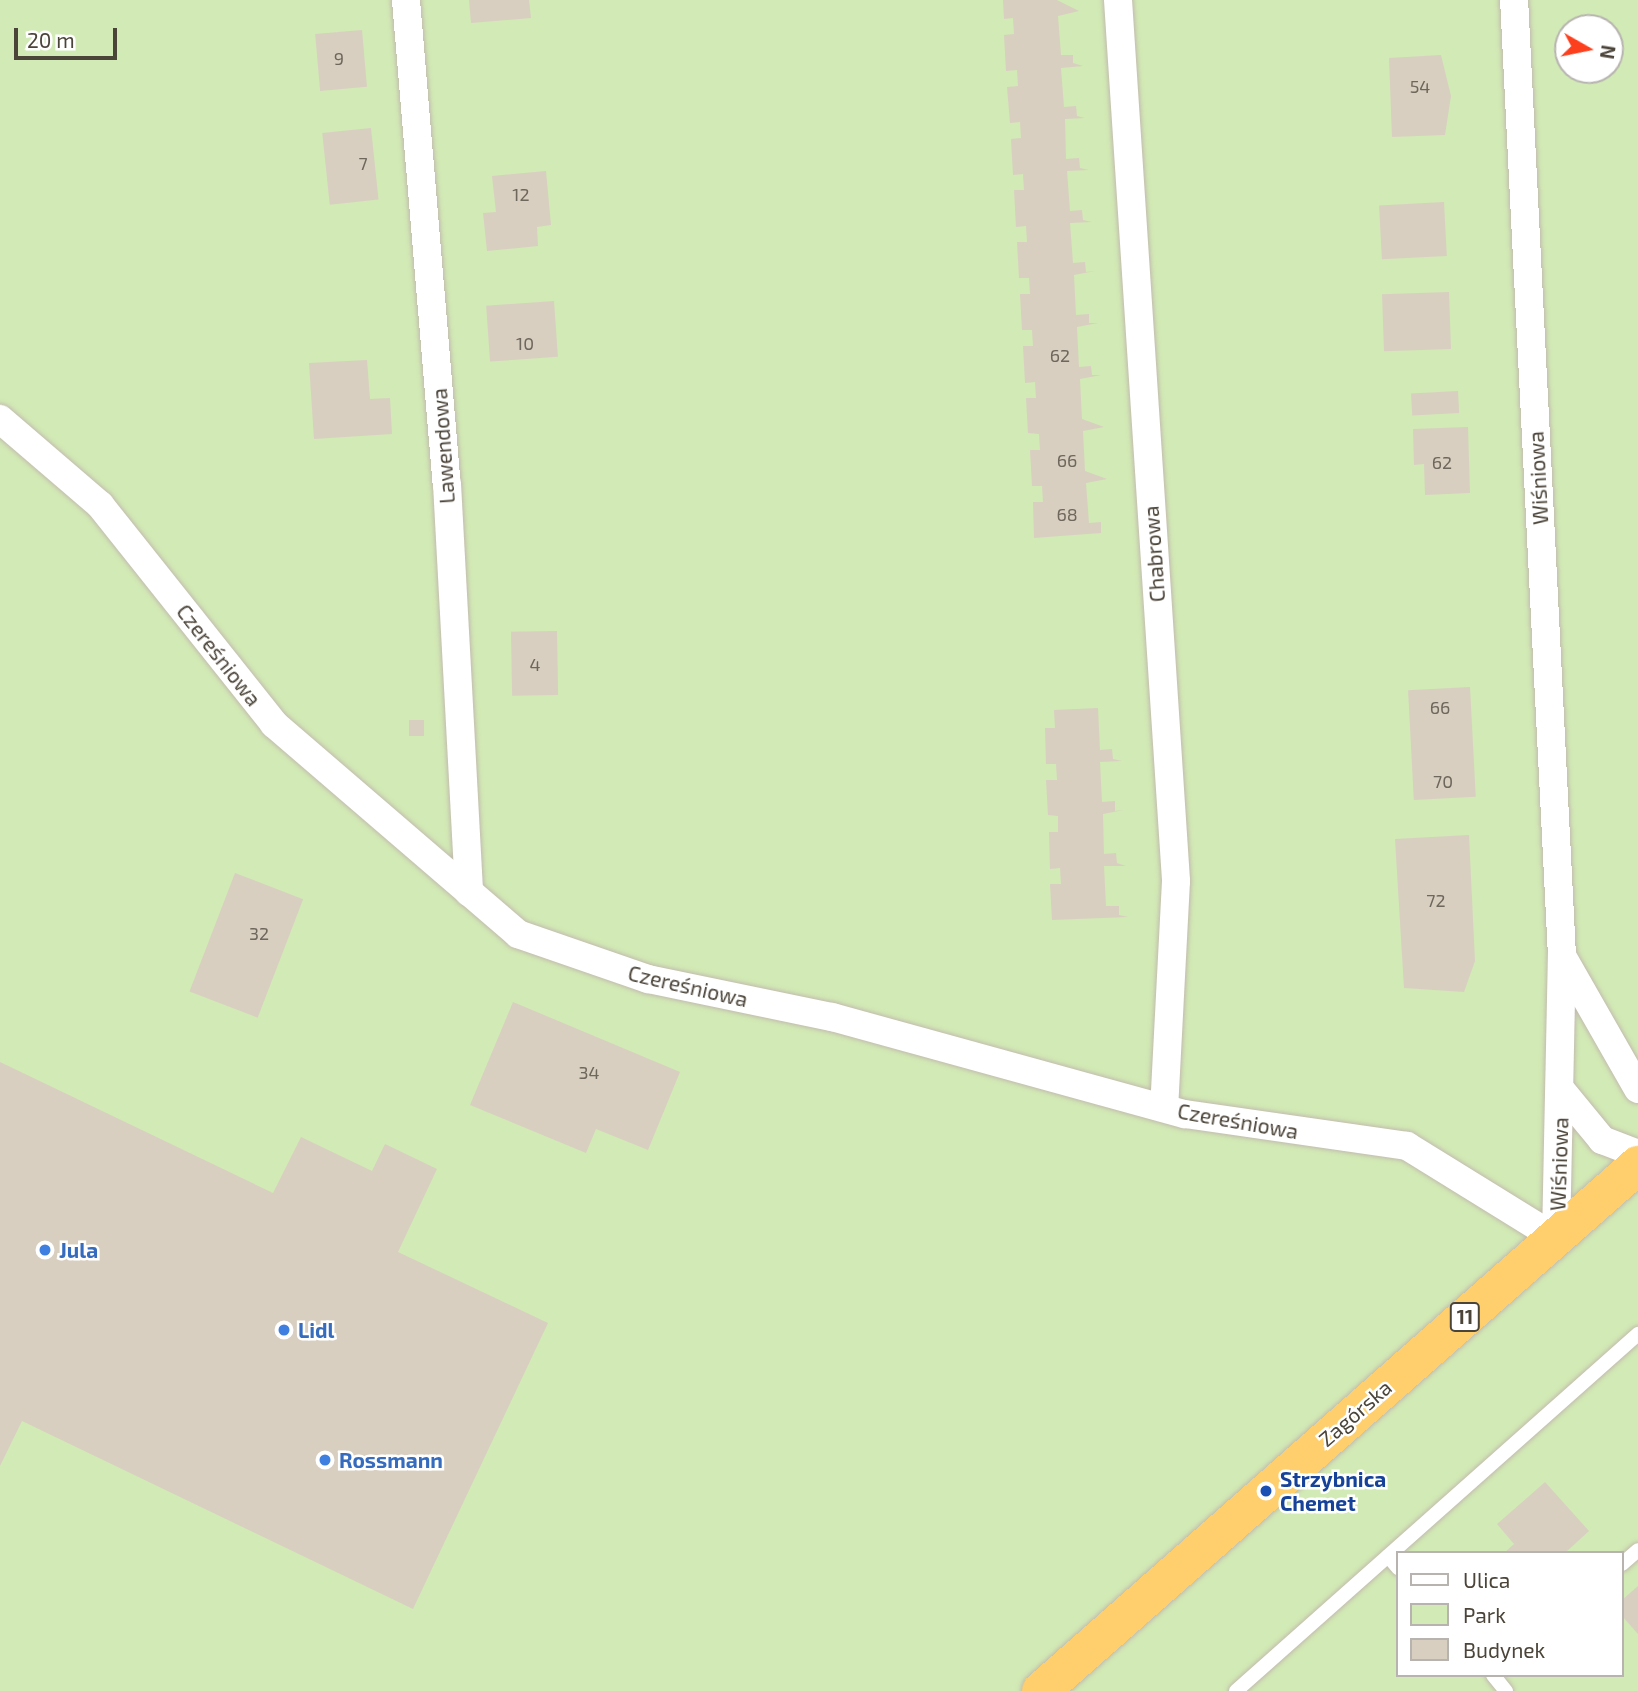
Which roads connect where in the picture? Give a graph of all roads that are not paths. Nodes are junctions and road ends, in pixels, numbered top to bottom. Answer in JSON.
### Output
{"nodes":[{"id":1,"x":406,"y":0,"type":"edge"},
{"id":2,"x":1118,"y":0,"type":"edge"},
{"id":3,"x":1514,"y":0,"type":"edge"},
{"id":4,"x":0,"y":419,"type":"edge"},
{"id":5,"x":470,"y":892,"type":"junction"},
{"id":6,"x":1562,"y":956,"type":"junction"},
{"id":7,"x":1609,"y":1032,"type":"junction"},
{"id":8,"x":1638,"y":1042,"type":"edge"},
{"id":9,"x":1638,"y":1088,"type":"edge"},
{"id":10,"x":1561,"y":1090,"type":"junction"},
{"id":11,"x":1164,"y":1107,"type":"junction"},
{"id":12,"x":1638,"y":1154,"type":"edge"},
{"id":13,"x":1638,"y":1165,"type":"edge"},
{"id":14,"x":1556,"y":1238,"type":"junction"},
{"id":15,"x":1638,"y":1334,"type":"edge"},
{"id":16,"x":1638,"y":1550,"type":"edge"},
{"id":17,"x":1388,"y":1556,"type":"junction"},
{"id":18,"x":1624,"y":1562,"type":"edge"},
{"id":19,"x":1396,"y":1566,"type":"edge"},
{"id":20,"x":1495,"y":1677,"type":"edge"},
{"id":21,"x":1041,"y":1691,"type":"edge"},
{"id":22,"x":1236,"y":1691,"type":"edge"},
{"id":23,"x":1506,"y":1691,"type":"edge"}],
"edges":[{"from":1,"to":5,"type":"street","name":"Lawendowa"},
{"from":2,"to":11,"type":"street","name":"Chabrowa"},
{"from":3,"to":6,"type":"street","name":"Wiśniowa"},
{"from":4,"to":5,"type":"street","name":"Czereśniowa"},
{"from":5,"to":11,"type":"street","name":"Czereśniowa"},
{"from":6,"to":7,"type":"street","name":"Wiśniowa"},
{"from":6,"to":10,"type":"street","name":"Wiśniowa"},
{"from":7,"to":8,"type":"street"},
{"from":7,"to":9,"type":"street","name":"Wiśniowa"},
{"from":10,"to":12,"type":"street","name":"Wiśniowa"},
{"from":10,"to":14,"type":"street","name":"Wiśniowa"},
{"from":11,"to":14,"type":"street","name":"Czereśniowa"},
{"from":13,"to":14,"type":"highway","name":"Zagórska","number":"11"},
{"from":14,"to":21,"type":"highway","name":"Zagórska","number":"11"},
{"from":15,"to":17,"type":"lane"},
{"from":16,"to":18,"type":"lane"},
{"from":17,"to":19,"type":"lane"},
{"from":17,"to":22,"type":"lane"},
{"from":20,"to":23,"type":"lane"}]}
